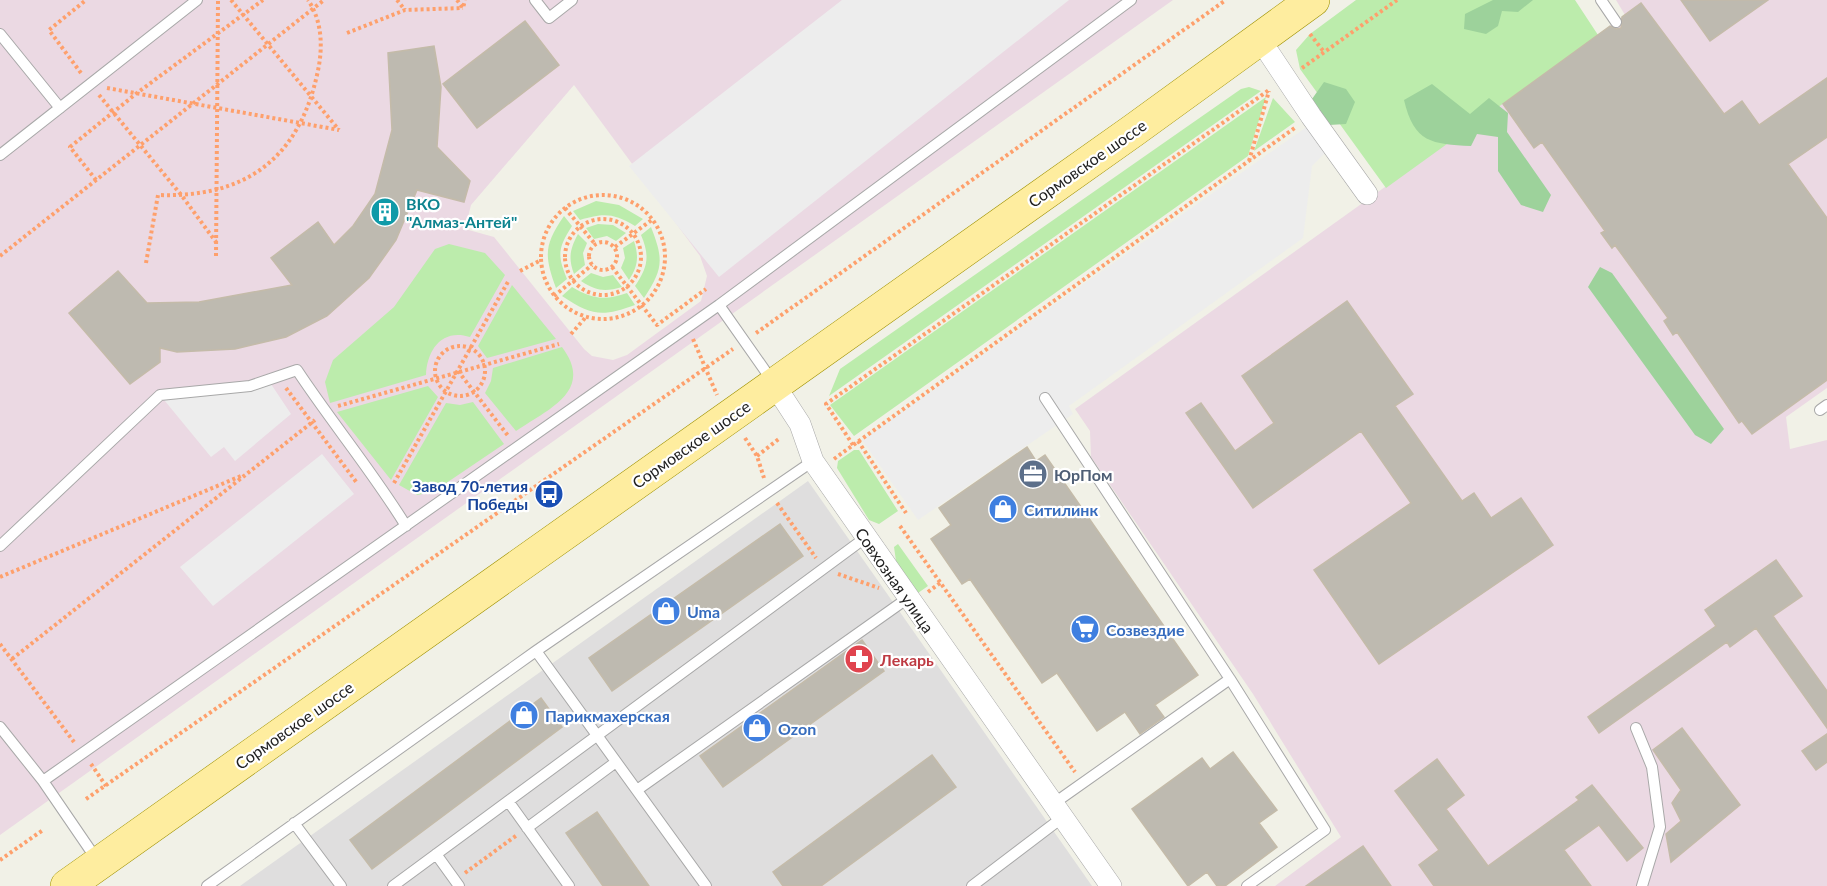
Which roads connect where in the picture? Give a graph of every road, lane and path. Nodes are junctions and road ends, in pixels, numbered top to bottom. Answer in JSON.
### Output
{"nodes":[{"id":1,"x":86,"y":0,"type":"edge"},
{"id":2,"x":197,"y":0,"type":"edge"},
{"id":3,"x":218,"y":0,"type":"edge"},
{"id":4,"x":231,"y":0,"type":"edge"},
{"id":5,"x":263,"y":0,"type":"edge"},
{"id":6,"x":308,"y":0,"type":"edge"},
{"id":7,"x":324,"y":0,"type":"edge"},
{"id":8,"x":397,"y":0,"type":"edge"},
{"id":9,"x":457,"y":0,"type":"edge"},
{"id":10,"x":465,"y":0,"type":"edge"},
{"id":11,"x":535,"y":0,"type":"edge"},
{"id":12,"x":572,"y":0,"type":"edge"},
{"id":13,"x":1131,"y":0,"type":"edge"},
{"id":14,"x":1226,"y":0,"type":"edge"},
{"id":15,"x":1313,"y":0,"type":"edge"},
{"id":16,"x":1396,"y":0,"type":"edge"},
{"id":17,"x":1601,"y":0,"type":"edge"},
{"id":18,"x":314,"y":8,"type":"junction"},
{"id":19,"x":463,"y":8,"type":"junction"},
{"id":20,"x":405,"y":10,"type":"junction"},
{"id":21,"x":243,"y":15,"type":"junction"},
{"id":22,"x":1616,"y":22,"type":"dead end"},
{"id":23,"x":219,"y":33,"type":"junction"},
{"id":24,"x":347,"y":33,"type":"dead end"},
{"id":25,"x":0,"y":34,"type":"edge"},
{"id":26,"x":1310,"y":34,"type":"dead end"},
{"id":27,"x":1259,"y":38,"type":"junction"},
{"id":28,"x":267,"y":46,"type":"junction"},
{"id":29,"x":1324,"y":52,"type":"junction"},
{"id":30,"x":1300,"y":69,"type":"dead end"},
{"id":31,"x":219,"y":83,"type":"junction"},
{"id":32,"x":90,"y":84,"type":"junction"},
{"id":33,"x":137,"y":93,"type":"junction"},
{"id":34,"x":312,"y":100,"type":"junction"},
{"id":35,"x":192,"y":105,"type":"junction"},
{"id":36,"x":60,"y":108,"type":"junction"},
{"id":37,"x":219,"y":109,"type":"junction"},
{"id":38,"x":113,"y":112,"type":"junction"},
{"id":39,"x":1311,"y":116,"type":"junction"},
{"id":40,"x":302,"y":122,"type":"junction"},
{"id":41,"x":140,"y":146,"type":"junction"},
{"id":42,"x":0,"y":155,"type":"edge"},
{"id":43,"x":1249,"y":162,"type":"junction"},
{"id":44,"x":96,"y":180,"type":"junction"},
{"id":45,"x":216,"y":190,"type":"junction"},
{"id":46,"x":1367,"y":194,"type":"dead end"},
{"id":47,"x":182,"y":196,"type":"junction"},
{"id":48,"x":564,"y":208,"type":"junction"},
{"id":49,"x":653,"y":219,"type":"junction"},
{"id":50,"x":580,"y":227,"type":"junction"},
{"id":51,"x":633,"y":233,"type":"junction"},
{"id":52,"x":216,"y":242,"type":"junction"},
{"id":53,"x":595,"y":244,"type":"junction"},
{"id":54,"x":615,"y":247,"type":"junction"},
{"id":55,"x":0,"y":255,"type":"edge"},
{"id":56,"x":216,"y":256,"type":"dead end"},
{"id":57,"x":541,"y":260,"type":"junction"},
{"id":58,"x":146,"y":263,"type":"dead end"},
{"id":59,"x":592,"y":265,"type":"junction"},
{"id":60,"x":612,"y":267,"type":"junction"},
{"id":61,"x":520,"y":271,"type":"dead end"},
{"id":62,"x":509,"y":280,"type":"dead end"},
{"id":63,"x":573,"y":280,"type":"junction"},
{"id":64,"x":628,"y":287,"type":"junction"},
{"id":65,"x":706,"y":289,"type":"dead end"},
{"id":66,"x":554,"y":296,"type":"junction"},
{"id":67,"x":719,"y":305,"type":"junction"},
{"id":68,"x":642,"y":306,"type":"junction"},
{"id":69,"x":676,"y":311,"type":"junction"},
{"id":70,"x":679,"y":316,"type":"dead end"},
{"id":71,"x":586,"y":317,"type":"junction"},
{"id":72,"x":571,"y":334,"type":"dead end"},
{"id":73,"x":692,"y":338,"type":"dead end"},
{"id":74,"x":746,"y":340,"type":"junction"},
{"id":75,"x":559,"y":344,"type":"dead end"},
{"id":76,"x":471,"y":348,"type":"junction"},
{"id":77,"x":485,"y":363,"type":"junction"},
{"id":78,"x":707,"y":368,"type":"junction"},
{"id":79,"x":458,"y":371,"type":"junction"},
{"id":80,"x":436,"y":377,"type":"junction"},
{"id":81,"x":278,"y":378,"type":"junction"},
{"id":82,"x":774,"y":384,"type":"junction"},
{"id":83,"x":446,"y":392,"type":"junction"},
{"id":84,"x":475,"y":392,"type":"junction"},
{"id":85,"x":717,"y":396,"type":"dead end"},
{"id":86,"x":1045,"y":398,"type":"dead end"},
{"id":87,"x":334,"y":407,"type":"dead end"},
{"id":88,"x":315,"y":419,"type":"dead end"},
{"id":89,"x":310,"y":423,"type":"junction"},
{"id":90,"x":745,"y":438,"type":"dead end"},
{"id":91,"x":780,"y":438,"type":"dead end"},
{"id":92,"x":858,"y":441,"type":"junction"},
{"id":93,"x":853,"y":445,"type":"junction"},
{"id":94,"x":517,"y":447,"type":"junction"},
{"id":95,"x":757,"y":456,"type":"junction"},
{"id":96,"x":816,"y":466,"type":"junction"},
{"id":97,"x":247,"y":474,"type":"junction"},
{"id":98,"x":393,"y":485,"type":"dead end"},
{"id":99,"x":359,"y":486,"type":"dead end"},
{"id":100,"x":769,"y":491,"type":"junction"},
{"id":101,"x":906,"y":513,"type":"dead end"},
{"id":102,"x":406,"y":526,"type":"junction"},
{"id":103,"x":900,"y":526,"type":"dead end"},
{"id":104,"x":865,"y":538,"type":"junction"},
{"id":105,"x":0,"y":546,"type":"edge"},
{"id":106,"x":823,"y":570,"type":"junction"},
{"id":107,"x":0,"y":577,"type":"edge"},
{"id":108,"x":908,"y":598,"type":"junction"},
{"id":109,"x":0,"y":644,"type":"edge"},
{"id":110,"x":536,"y":651,"type":"junction"},
{"id":111,"x":12,"y":659,"type":"junction"},
{"id":112,"x":1230,"y":679,"type":"junction"},
{"id":113,"x":0,"y":728,"type":"edge"},
{"id":114,"x":1636,"y":728,"type":"dead end"},
{"id":115,"x":597,"y":736,"type":"junction"},
{"id":116,"x":77,"y":746,"type":"dead end"},
{"id":117,"x":616,"y":762,"type":"junction"},
{"id":118,"x":90,"y":764,"type":"dead end"},
{"id":119,"x":43,"y":781,"type":"junction"},
{"id":120,"x":1084,"y":784,"type":"junction"},
{"id":121,"x":106,"y":786,"type":"junction"},
{"id":122,"x":637,"y":790,"type":"junction"},
{"id":123,"x":86,"y":799,"type":"dead end"},
{"id":124,"x":508,"y":801,"type":"junction"},
{"id":125,"x":1058,"y":811,"type":"junction"},
{"id":126,"x":294,"y":823,"type":"junction"},
{"id":127,"x":527,"y":828,"type":"junction"},
{"id":128,"x":43,"y":830,"type":"dead end"},
{"id":129,"x":436,"y":854,"type":"junction"},
{"id":130,"x":0,"y":860,"type":"edge"},
{"id":131,"x":99,"y":863,"type":"junction"},
{"id":132,"x":457,"y":883,"type":"edge"},
{"id":133,"x":67,"y":886,"type":"edge"},
{"id":134,"x":207,"y":886,"type":"edge"},
{"id":135,"x":341,"y":886,"type":"edge"},
{"id":136,"x":393,"y":886,"type":"edge"},
{"id":137,"x":569,"y":886,"type":"edge"},
{"id":138,"x":706,"y":886,"type":"edge"},
{"id":139,"x":972,"y":886,"type":"edge"},
{"id":140,"x":1111,"y":886,"type":"edge"},
{"id":141,"x":1247,"y":886,"type":"edge"},
{"id":142,"x":1642,"y":886,"type":"edge"}],
"edges":[{"from":1,"to":32,"type":"path"},
{"from":2,"to":32,"type":"lane"},
{"from":3,"to":23,"type":"path"},
{"from":4,"to":21,"type":"path"},
{"from":5,"to":21,"type":"path"},
{"from":6,"to":18,"type":"path"},
{"from":7,"to":18,"type":"path"},
{"from":8,"to":20,"type":"path"},
{"from":9,"to":19,"type":"path"},
{"from":10,"to":19,"type":"path"},
{"from":11,"to":12,"type":"lane"},
{"from":13,"to":67,"type":"lane"},
{"from":14,"to":74,"type":"path"},
{"from":15,"to":27,"type":"main road","name":"Сормовское шоссе"},
{"from":16,"to":29,"type":"path"},
{"from":17,"to":22,"type":"lane"},
{"from":18,"to":28,"type":"path"},
{"from":18,"to":34,"type":"path"},
{"from":19,"to":20,"type":"path"},
{"from":20,"to":24,"type":"path"},
{"from":21,"to":23,"type":"path"},
{"from":21,"to":28,"type":"path"},
{"from":23,"to":31,"type":"path"},
{"from":23,"to":33,"type":"path"},
{"from":25,"to":36,"type":"lane"},
{"from":26,"to":29,"type":"path"},
{"from":27,"to":39,"type":"street"},
{"from":27,"to":82,"type":"main road","name":"Сормовское шоссе"},
{"from":28,"to":31,"type":"path"},
{"from":28,"to":34,"type":"path"},
{"from":29,"to":30,"type":"path"},
{"from":31,"to":35,"type":"path"},
{"from":31,"to":37,"type":"path"},
{"from":32,"to":33,"type":"path"},
{"from":32,"to":36,"type":"lane"},
{"from":32,"to":38,"type":"path"},
{"from":33,"to":35,"type":"path"},
{"from":33,"to":38,"type":"path"},
{"from":34,"to":40,"type":"path"},
{"from":34,"to":40,"type":"path"},
{"from":35,"to":37,"type":"path"},
{"from":35,"to":41,"type":"path"},
{"from":36,"to":42,"type":"lane"},
{"from":37,"to":40,"type":"path"},
{"from":37,"to":45,"type":"path"},
{"from":38,"to":41,"type":"path"},
{"from":38,"to":44,"type":"path"},
{"from":39,"to":43,"type":"path"},
{"from":39,"to":46,"type":"street"},
{"from":40,"to":45,"type":"path"},
{"from":41,"to":44,"type":"path"},
{"from":41,"to":47,"type":"path"},
{"from":43,"to":92,"type":"path"},
{"from":43,"to":93,"type":"path"},
{"from":44,"to":55,"type":"path"},
{"from":45,"to":47,"type":"path"},
{"from":45,"to":52,"type":"path"},
{"from":47,"to":52,"type":"path"},
{"from":47,"to":58,"type":"path"},
{"from":48,"to":49,"type":"path"},
{"from":48,"to":50,"type":"path"},
{"from":48,"to":57,"type":"path"},
{"from":49,"to":51,"type":"path"},
{"from":49,"to":68,"type":"path"},
{"from":50,"to":51,"type":"path"},
{"from":50,"to":53,"type":"path"},
{"from":50,"to":63,"type":"path"},
{"from":51,"to":54,"type":"path"},
{"from":51,"to":64,"type":"path"},
{"from":52,"to":56,"type":"path"},
{"from":53,"to":54,"type":"path"},
{"from":53,"to":59,"type":"path"},
{"from":54,"to":60,"type":"path"},
{"from":57,"to":61,"type":"path"},
{"from":57,"to":66,"type":"path"},
{"from":59,"to":60,"type":"path"},
{"from":59,"to":63,"type":"path"},
{"from":60,"to":64,"type":"path"},
{"from":62,"to":76,"type":"path"},
{"from":63,"to":64,"type":"path"},
{"from":63,"to":66,"type":"path"},
{"from":64,"to":68,"type":"path"},
{"from":65,"to":69,"type":"path"},
{"from":66,"to":71,"type":"path"},
{"from":67,"to":74,"type":"lane"},
{"from":67,"to":94,"type":"lane"},
{"from":68,"to":69,"type":"path"},
{"from":68,"to":71,"type":"path"},
{"from":69,"to":70,"type":"path"},
{"from":71,"to":72,"type":"path"},
{"from":73,"to":78,"type":"path"},
{"from":74,"to":78,"type":"path"},
{"from":74,"to":82,"type":"lane"},
{"from":75,"to":77,"type":"path"},
{"from":76,"to":77,"type":"path"},
{"from":76,"to":79,"type":"path"},
{"from":76,"to":80,"type":"path"},
{"from":77,"to":79,"type":"path"},
{"from":77,"to":84,"type":"path"},
{"from":78,"to":85,"type":"path"},
{"from":78,"to":121,"type":"path"},
{"from":79,"to":80,"type":"path"},
{"from":79,"to":83,"type":"path"},
{"from":79,"to":84,"type":"path"},
{"from":80,"to":83,"type":"path"},
{"from":80,"to":87,"type":"path"},
{"from":81,"to":89,"type":"path"},
{"from":81,"to":102,"type":"lane"},
{"from":81,"to":105,"type":"lane"},
{"from":82,"to":96,"type":"street","name":"Совхозная улица"},
{"from":82,"to":131,"type":"main road","name":"Сормовское шоссе"},
{"from":83,"to":84,"type":"path"},
{"from":83,"to":98,"type":"path"},
{"from":84,"to":94,"type":"path"},
{"from":86,"to":112,"type":"lane"},
{"from":88,"to":89,"type":"path"},
{"from":89,"to":97,"type":"path"},
{"from":89,"to":99,"type":"path"},
{"from":90,"to":95,"type":"path"},
{"from":91,"to":95,"type":"path"},
{"from":92,"to":93,"type":"path"},
{"from":92,"to":101,"type":"path"},
{"from":93,"to":96,"type":"path"},
{"from":94,"to":102,"type":"lane"},
{"from":95,"to":100,"type":"path"},
{"from":96,"to":100,"type":"lane"},
{"from":96,"to":104,"type":"street","name":"Совхозная улица"},
{"from":97,"to":107,"type":"path"},
{"from":97,"to":111,"type":"path"},
{"from":100,"to":106,"type":"path"},
{"from":100,"to":110,"type":"lane"},
{"from":102,"to":119,"type":"lane"},
{"from":103,"to":120,"type":"path"},
{"from":104,"to":106,"type":"lane"},
{"from":104,"to":108,"type":"street","name":"Совхозная улица"},
{"from":106,"to":108,"type":"path"},
{"from":106,"to":115,"type":"lane"},
{"from":108,"to":122,"type":"lane"},
{"from":108,"to":125,"type":"street","name":"Совхозная улица"},
{"from":109,"to":111,"type":"path"},
{"from":110,"to":115,"type":"lane"},
{"from":110,"to":126,"type":"lane"},
{"from":111,"to":116,"type":"path"},
{"from":112,"to":120,"type":"lane"},
{"from":112,"to":141,"type":"lane"},
{"from":113,"to":119,"type":"lane"},
{"from":114,"to":142,"type":"lane"},
{"from":115,"to":117,"type":"lane"},
{"from":115,"to":124,"type":"lane"},
{"from":117,"to":122,"type":"lane"},
{"from":117,"to":127,"type":"lane"},
{"from":118,"to":121,"type":"path"},
{"from":119,"to":131,"type":"lane"},
{"from":120,"to":125,"type":"lane"},
{"from":121,"to":123,"type":"path"},
{"from":122,"to":138,"type":"lane"},
{"from":124,"to":127,"type":"lane"},
{"from":124,"to":129,"type":"lane"},
{"from":125,"to":139,"type":"lane"},
{"from":125,"to":140,"type":"street","name":"Совхозная улица"},
{"from":126,"to":134,"type":"lane"},
{"from":126,"to":135,"type":"lane"},
{"from":127,"to":132,"type":"path"},
{"from":127,"to":137,"type":"lane"},
{"from":128,"to":130,"type":"path"},
{"from":129,"to":132,"type":"lane"},
{"from":129,"to":136,"type":"lane"},
{"from":131,"to":133,"type":"main road","name":"Сормовское шоссе"}]}
